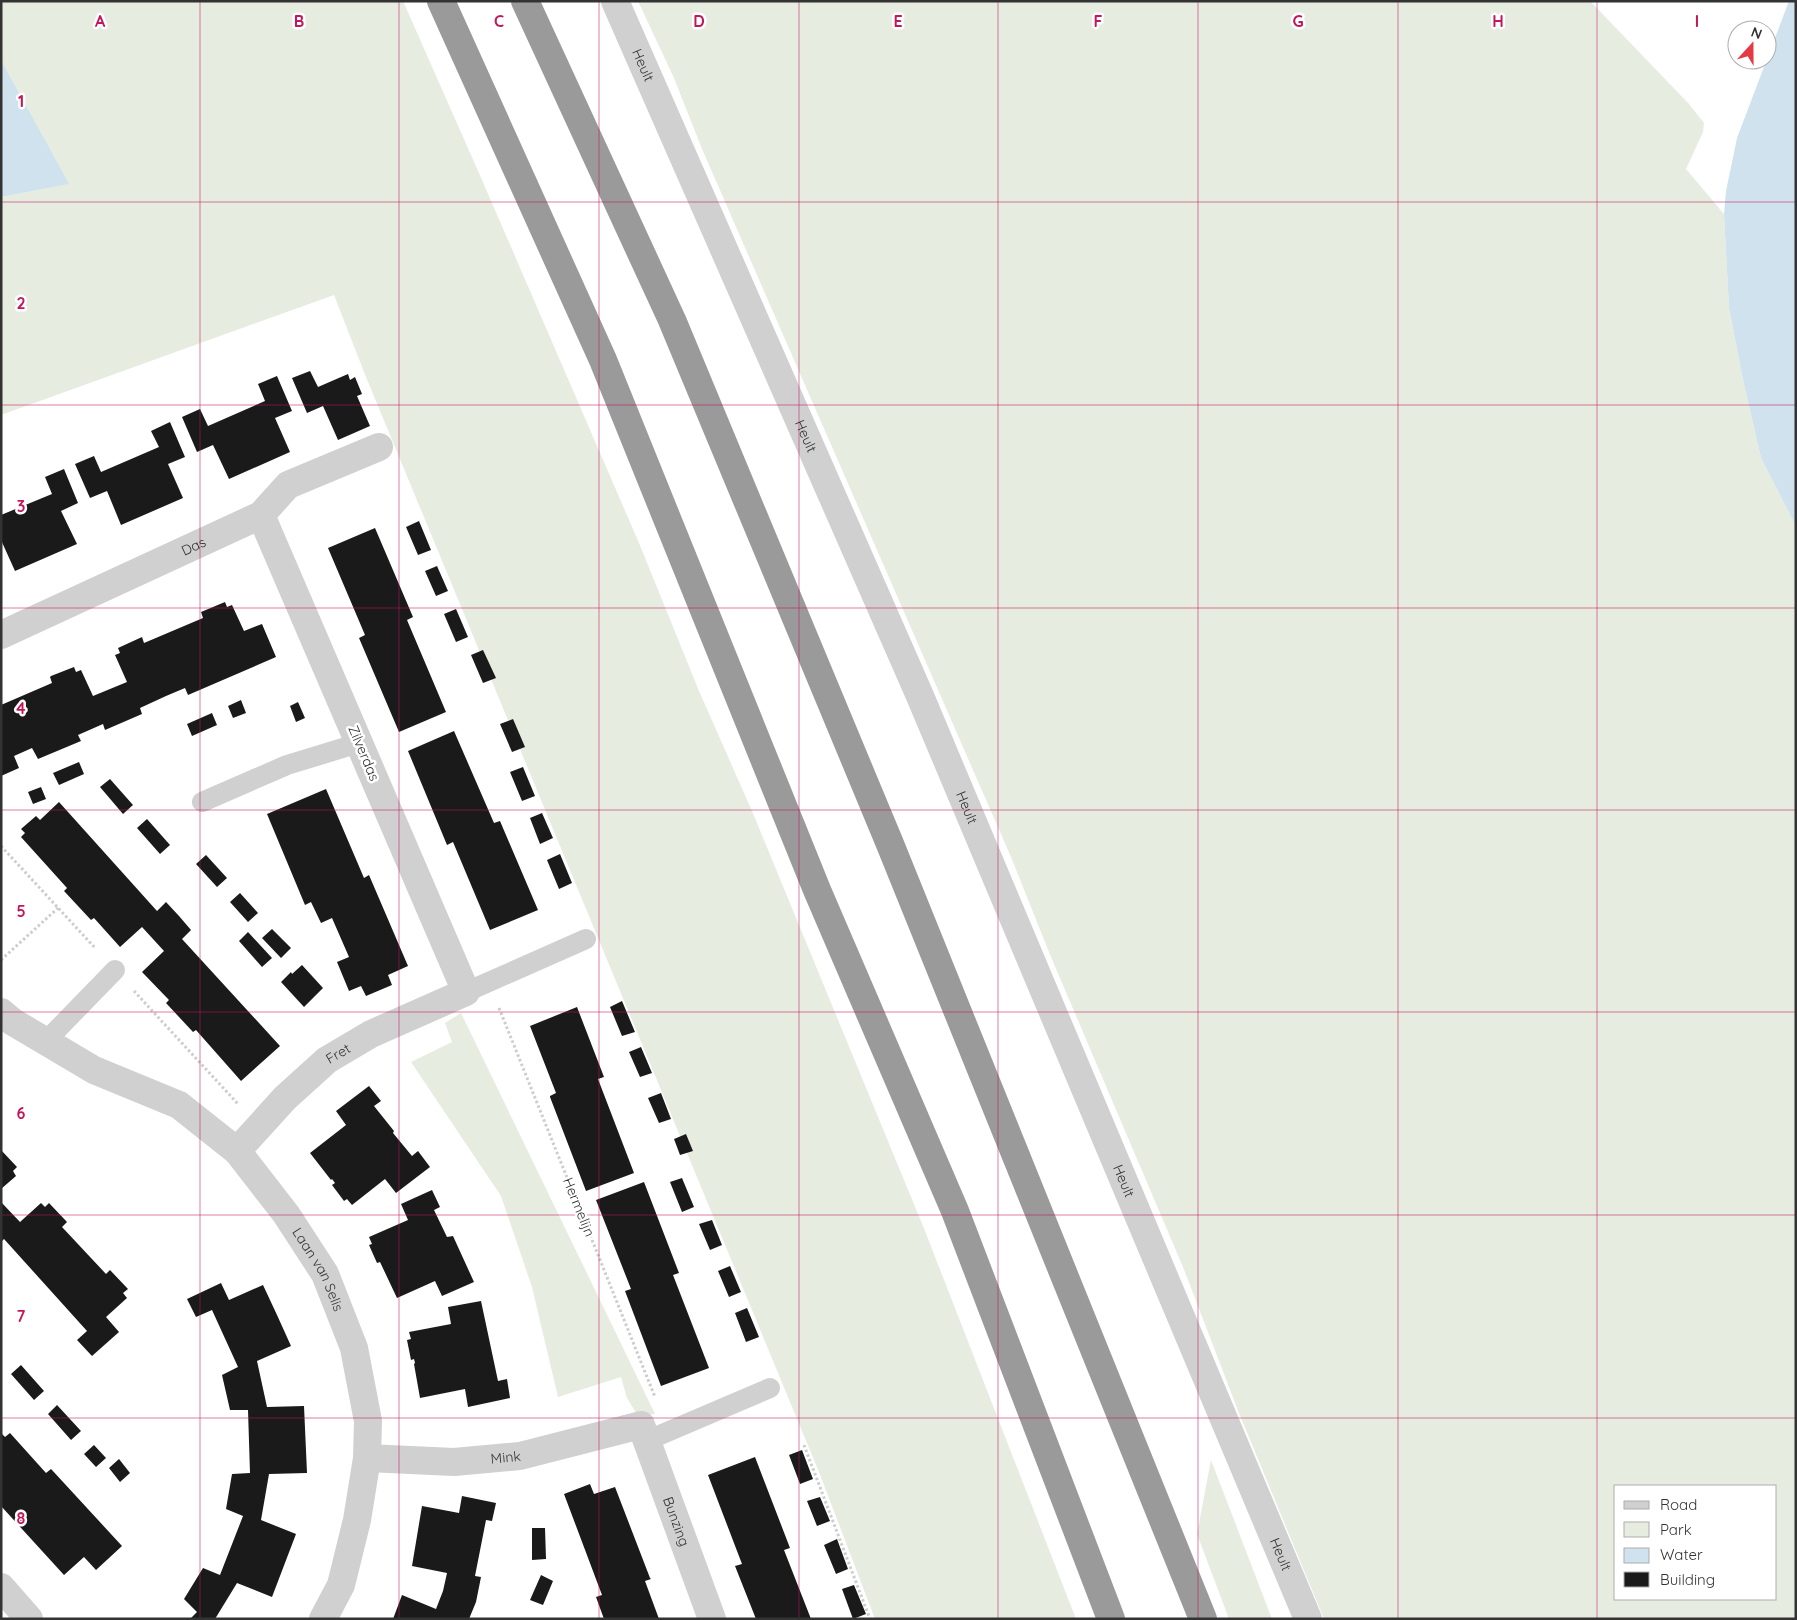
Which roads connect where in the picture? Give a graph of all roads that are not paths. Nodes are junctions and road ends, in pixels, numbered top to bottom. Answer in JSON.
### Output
{"nodes":[{"id":1,"x":442,"y":1,"type":"edge"},
{"id":2,"x":525,"y":1,"type":"edge"},
{"id":3,"x":615,"y":1,"type":"edge"},
{"id":4,"x":379,"y":447,"type":"dead end"},
{"id":5,"x":261,"y":515,"type":"junction"},
{"id":6,"x":1,"y":634,"type":"edge"},
{"id":7,"x":360,"y":743,"type":"junction"},
{"id":8,"x":202,"y":802,"type":"dead end"},
{"id":9,"x":586,"y":938,"type":"dead end"},
{"id":10,"x":115,"y":970,"type":"dead end"},
{"id":11,"x":478,"y":987,"type":"junction"},
{"id":12,"x":1,"y":1012,"type":"edge"},
{"id":13,"x":46,"y":1041,"type":"junction"},
{"id":14,"x":237,"y":1151,"type":"junction"},
{"id":15,"x":770,"y":1388,"type":"dead end"},
{"id":16,"x":651,"y":1433,"type":"junction"},
{"id":17,"x":367,"y":1458,"type":"junction"},
{"id":18,"x":1,"y":1587,"type":"edge"},
{"id":19,"x":30,"y":1619,"type":"edge"},
{"id":20,"x":323,"y":1619,"type":"edge"},
{"id":21,"x":712,"y":1619,"type":"edge"},
{"id":22,"x":1111,"y":1619,"type":"edge"},
{"id":23,"x":1203,"y":1619,"type":"edge"},
{"id":24,"x":1308,"y":1619,"type":"edge"}],
"edges":[{"from":1,"to":22,"type":"highway"},
{"from":2,"to":23,"type":"highway"},
{"from":3,"to":24,"type":"street","name":"Heult"},
{"from":4,"to":5,"type":"street","name":"Das"},
{"from":5,"to":6,"type":"street","name":"Das"},
{"from":5,"to":7,"type":"street","name":"Zilverdas"},
{"from":7,"to":8,"type":"lane"},
{"from":7,"to":11,"type":"street","name":"Zilverdas"},
{"from":9,"to":11,"type":"lane"},
{"from":10,"to":13,"type":"lane"},
{"from":11,"to":14,"type":"street","name":"Fret"},
{"from":12,"to":13,"type":"street","name":"Laan van Selis"},
{"from":13,"to":14,"type":"street","name":"Laan van Selis"},
{"from":14,"to":17,"type":"street","name":"Laan van Selis"},
{"from":15,"to":16,"type":"lane"},
{"from":16,"to":17,"type":"street","name":"Mink"},
{"from":16,"to":21,"type":"street","name":"Bunzing"},
{"from":17,"to":20,"type":"street","name":"Laan van Selis"},
{"from":18,"to":19,"type":"street"}]}
